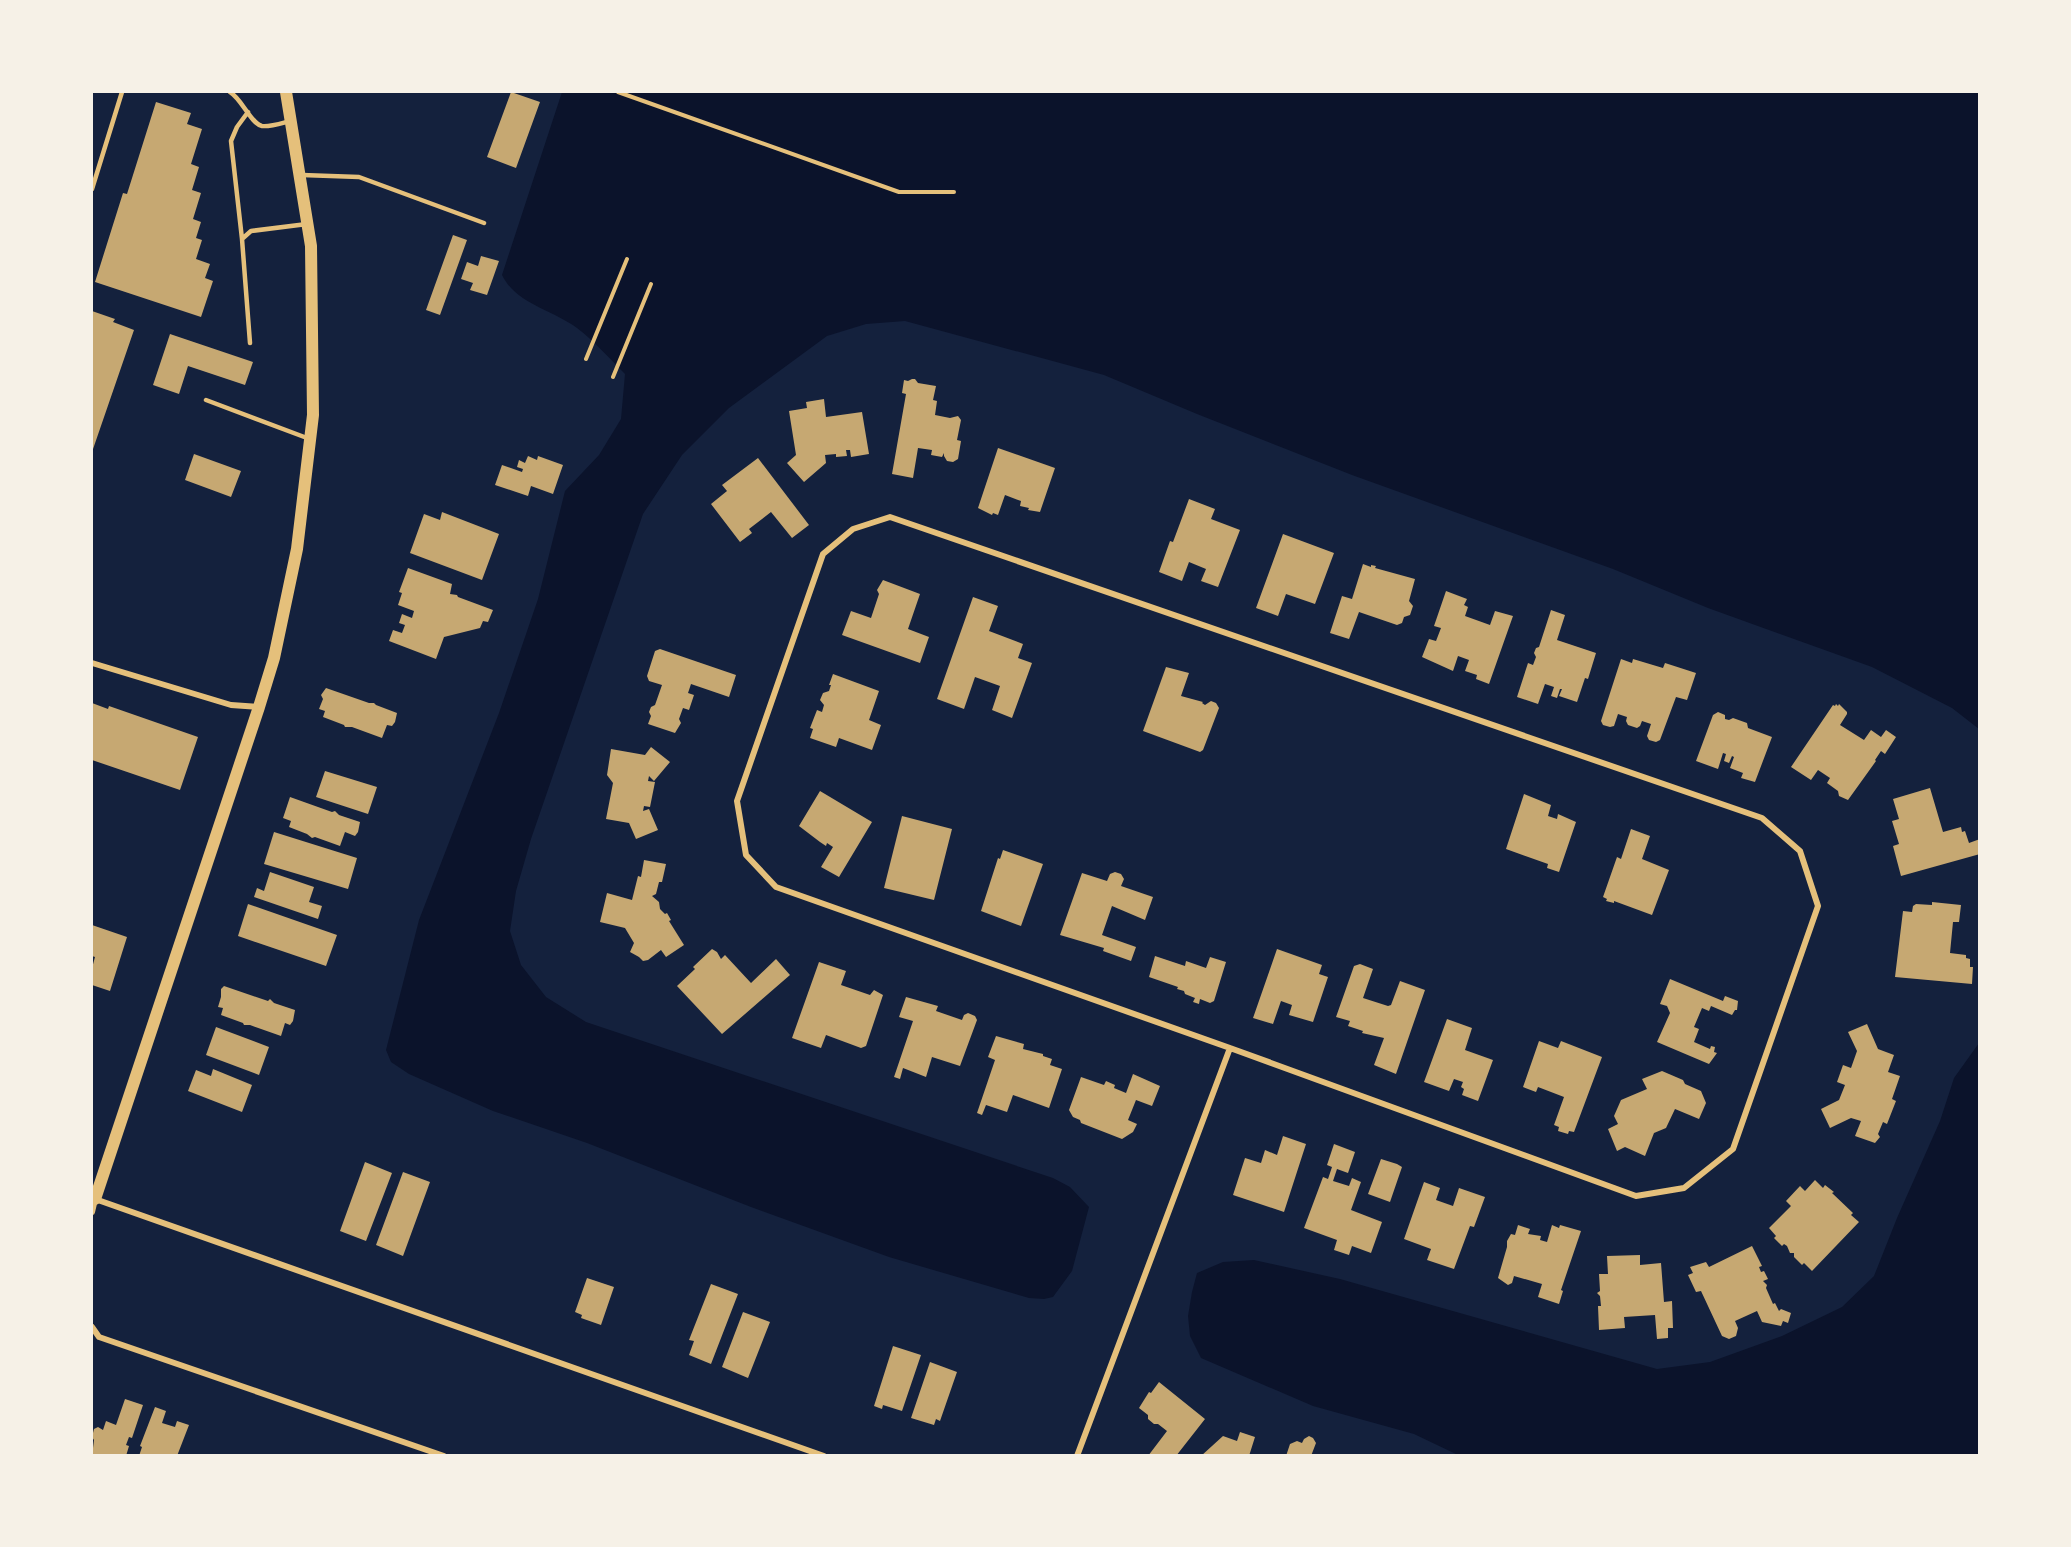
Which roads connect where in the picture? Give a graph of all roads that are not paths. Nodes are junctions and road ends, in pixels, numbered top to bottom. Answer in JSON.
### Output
{"nodes":[{"id":1,"x":122,"y":92,"type":"edge"},
{"id":2,"x":230,"y":92,"type":"edge"},
{"id":3,"x":286,"y":92,"type":"edge"},
{"id":4,"x":248,"y":112,"type":"junction"},
{"id":5,"x":290,"y":121,"type":"junction"},
{"id":6,"x":299,"y":174,"type":"junction"},
{"id":7,"x":92,"y":189,"type":"edge"},
{"id":8,"x":484,"y":223,"type":"dead end"},
{"id":9,"x":307,"y":224,"type":"junction"},
{"id":10,"x":242,"y":239,"type":"junction"},
{"id":11,"x":250,"y":343,"type":"dead end"},
{"id":12,"x":206,"y":400,"type":"dead end"},
{"id":13,"x":310,"y":440,"type":"junction"},
{"id":14,"x":92,"y":663,"type":"edge"},
{"id":15,"x":260,"y":707,"type":"junction"},
{"id":16,"x":1230,"y":1048,"type":"junction"},
{"id":17,"x":95,"y":1199,"type":"junction"},
{"id":18,"x":92,"y":1212,"type":"edge"},
{"id":19,"x":92,"y":1327,"type":"edge"},
{"id":20,"x":444,"y":1455,"type":"edge"},
{"id":21,"x":824,"y":1455,"type":"edge"},
{"id":22,"x":1077,"y":1455,"type":"edge"}],
"edges":[{"from":1,"to":7,"type":"lane"},
{"from":2,"to":4,"type":"lane"},
{"from":3,"to":5,"type":"main road"},
{"from":4,"to":5,"type":"lane"},
{"from":4,"to":10,"type":"lane"},
{"from":5,"to":6,"type":"main road"},
{"from":6,"to":8,"type":"lane"},
{"from":6,"to":9,"type":"main road"},
{"from":9,"to":10,"type":"lane"},
{"from":9,"to":13,"type":"main road"},
{"from":10,"to":11,"type":"lane"},
{"from":12,"to":13,"type":"lane"},
{"from":13,"to":15,"type":"main road"},
{"from":14,"to":15,"type":"street"},
{"from":15,"to":17,"type":"main road"},
{"from":16,"to":16,"type":"street"},
{"from":16,"to":22,"type":"street"},
{"from":17,"to":18,"type":"street"},
{"from":17,"to":21,"type":"street"},
{"from":19,"to":20,"type":"street"}]}
